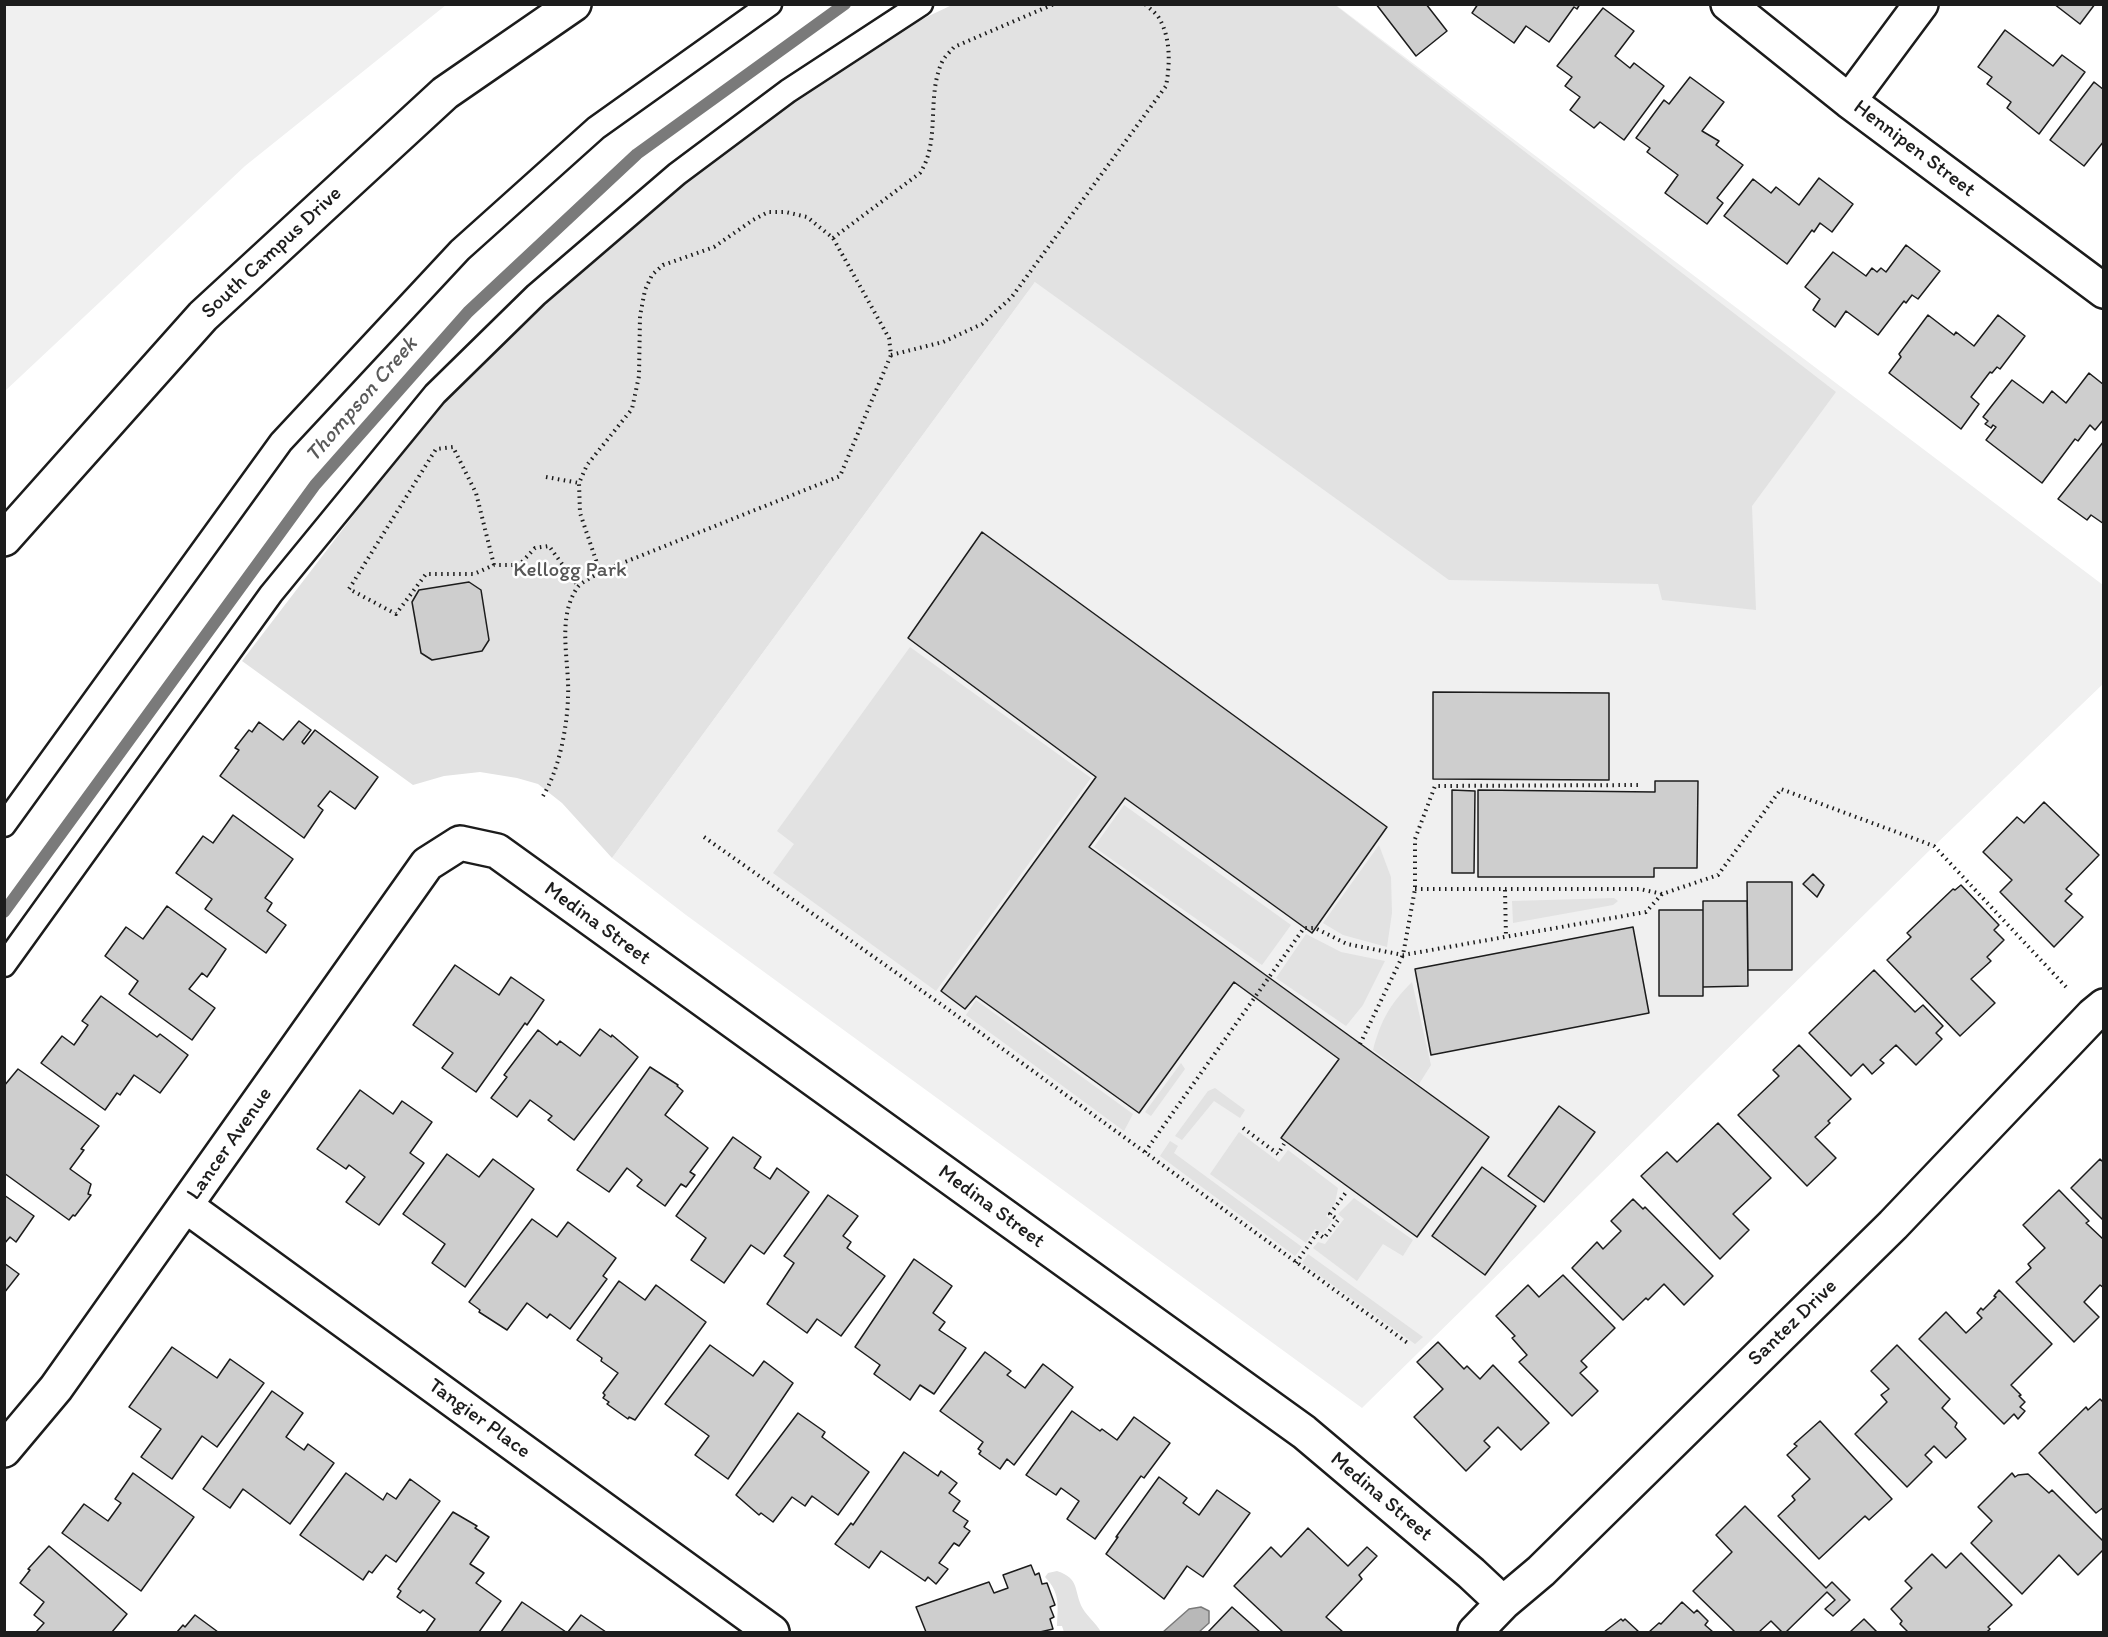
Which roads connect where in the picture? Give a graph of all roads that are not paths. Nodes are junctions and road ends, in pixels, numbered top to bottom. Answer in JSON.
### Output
{"nodes":[{"id":1,"x":574,"y":4,"type":"edge"},
{"id":2,"x":770,"y":4,"type":"edge"},
{"id":3,"x":921,"y":4,"type":"edge"},
{"id":4,"x":1728,"y":4,"type":"edge"},
{"id":5,"x":1921,"y":4,"type":"edge"},
{"id":6,"x":1849,"y":101,"type":"junction"},
{"id":7,"x":2103,"y":291,"type":"edge"},
{"id":8,"x":4,"y":539,"type":"edge"},
{"id":9,"x":4,"y":825,"type":"edge"},
{"id":10,"x":460,"y":843,"type":"joint"},
{"id":11,"x":4,"y":965,"type":"edge"},
{"id":12,"x":2098,"y":1011,"type":"edge"},
{"id":13,"x":186,"y":1206,"type":"junction"},
{"id":14,"x":4,"y":1450,"type":"edge"},
{"id":15,"x":1503,"y":1603,"type":"junction"},
{"id":16,"x":772,"y":1632,"type":"edge"},
{"id":17,"x":1475,"y":1632,"type":"edge"}],
"edges":[{"from":1,"to":8,"type":"street","name":"South Campus Drive"},
{"from":2,"to":9,"type":"lane"},
{"from":3,"to":11,"type":"lane"},
{"from":4,"to":6,"type":"street","name":"Hennipen Street"},
{"from":5,"to":6,"type":"street"},
{"from":6,"to":7,"type":"street","name":"Hennipen Street"},
{"from":10,"to":13,"type":"street","name":"Lancer Avenue"},
{"from":10,"to":15,"type":"street","name":"Medina Street"},
{"from":12,"to":15,"type":"street","name":"Santez Drive"},
{"from":13,"to":14,"type":"street","name":"Lancer Avenue"},
{"from":13,"to":16,"type":"street","name":"Tangier Place"},
{"from":15,"to":17,"type":"street","name":"Santez Drive"}]}
